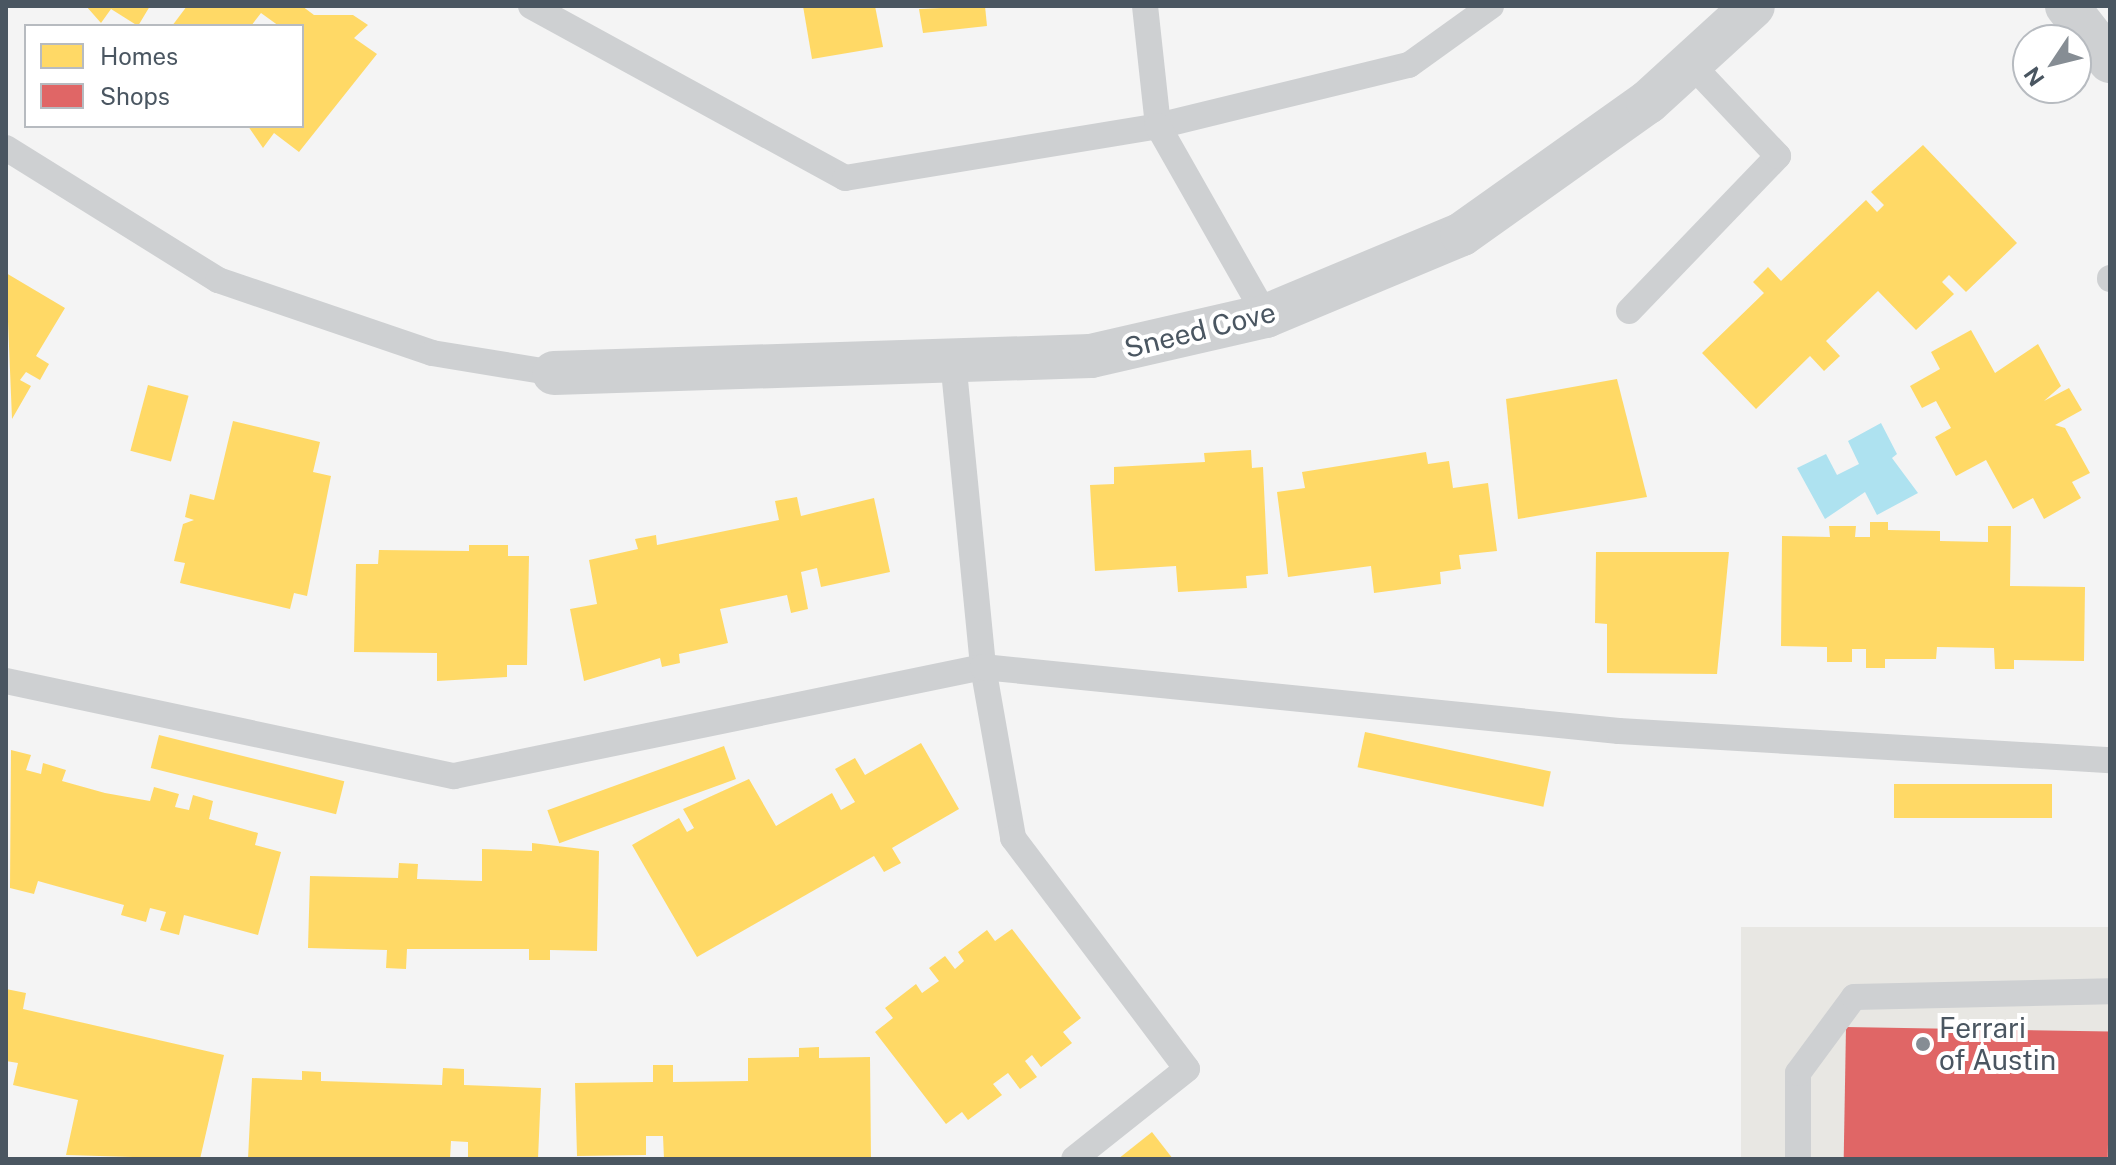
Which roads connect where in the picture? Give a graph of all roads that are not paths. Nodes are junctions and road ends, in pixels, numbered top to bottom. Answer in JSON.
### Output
{"nodes":[{"id":1,"x":531,"y":6,"type":"edge"},
{"id":2,"x":1145,"y":6,"type":"edge"},
{"id":3,"x":1491,"y":6,"type":"edge"},
{"id":4,"x":1753,"y":6,"type":"edge"},
{"id":5,"x":2067,"y":6,"type":"edge"},
{"id":6,"x":2110,"y":61,"type":"edge"},
{"id":7,"x":1690,"y":63,"type":"junction"},
{"id":8,"x":1158,"y":126,"type":"junction"},
{"id":9,"x":6,"y":148,"type":"edge"},
{"id":10,"x":1629,"y":311,"type":"dead end"},
{"id":11,"x":1266,"y":316,"type":"junction"},
{"id":12,"x":953,"y":360,"type":"junction"},
{"id":13,"x":554,"y":373,"type":"joint"},
{"id":14,"x":983,"y":667,"type":"junction"},
{"id":15,"x":6,"y":681,"type":"edge"},
{"id":16,"x":2110,"y":760,"type":"edge"},
{"id":17,"x":2110,"y":991,"type":"edge"},
{"id":18,"x":1074,"y":1159,"type":"edge"},
{"id":19,"x":1798,"y":1159,"type":"edge"}],
"edges":[{"from":1,"to":8,"type":"lane"},
{"from":2,"to":8,"type":"lane"},
{"from":3,"to":8,"type":"lane"},
{"from":4,"to":7,"type":"street","name":"Sneed Cove"},
{"from":5,"to":6,"type":"street"},
{"from":7,"to":10,"type":"lane"},
{"from":7,"to":11,"type":"street","name":"Sneed Cove"},
{"from":8,"to":11,"type":"lane"},
{"from":9,"to":13,"type":"lane"},
{"from":11,"to":12,"type":"street","name":"Sneed Cove"},
{"from":12,"to":13,"type":"street","name":"Sneed Cove"},
{"from":12,"to":14,"type":"lane"},
{"from":14,"to":15,"type":"lane"},
{"from":14,"to":16,"type":"lane"},
{"from":14,"to":18,"type":"lane"},
{"from":17,"to":19,"type":"lane"}]}
